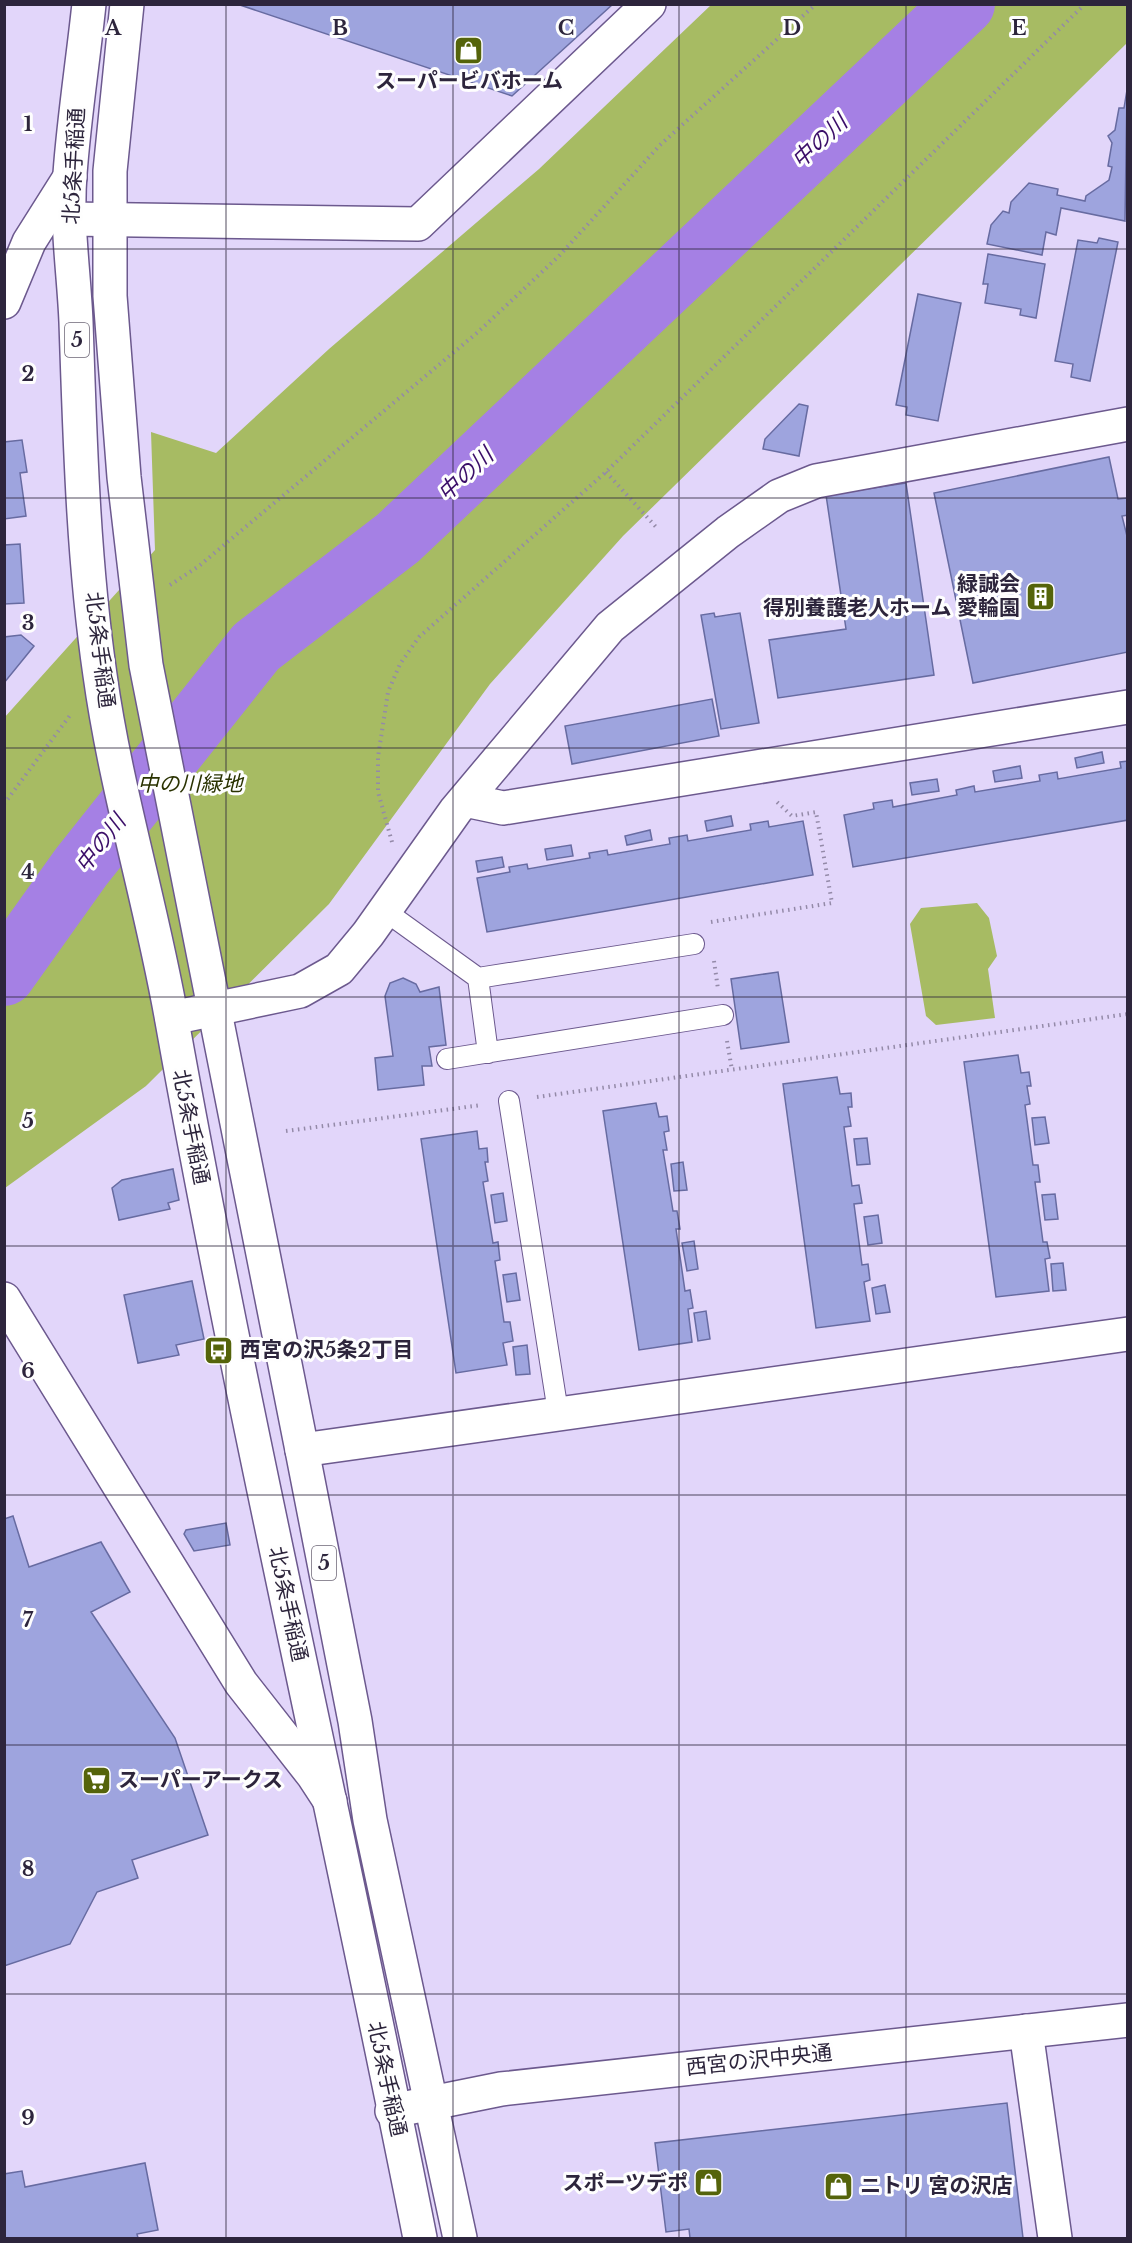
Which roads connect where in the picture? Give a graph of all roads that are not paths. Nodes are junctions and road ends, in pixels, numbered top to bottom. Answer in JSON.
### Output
{"nodes":[{"id":1,"x":89,"y":4,"type":"edge"},
{"id":2,"x":127,"y":4,"type":"edge"},
{"id":3,"x":648,"y":4,"type":"edge"},
{"id":4,"x":70,"y":177,"type":"junction"},
{"id":5,"x":69,"y":219,"type":"junction"},
{"id":6,"x":110,"y":221,"type":"junction"},
{"id":7,"x":4,"y":302,"type":"edge"},
{"id":8,"x":1128,"y":424,"type":"edge"},
{"id":9,"x":1128,"y":707,"type":"edge"},
{"id":10,"x":465,"y":800,"type":"junction"},
{"id":11,"x":385,"y":910,"type":"junction"},
{"id":12,"x":694,"y":944,"type":"dead end"},
{"id":13,"x":477,"y":978,"type":"junction"},
{"id":14,"x":216,"y":1010,"type":"junction"},
{"id":15,"x":723,"y":1015,"type":"road end"},
{"id":16,"x":172,"y":1018,"type":"junction"},
{"id":17,"x":488,"y":1053,"type":"junction"},
{"id":18,"x":447,"y":1059,"type":"dead end"},
{"id":19,"x":509,"y":1101,"type":"road end"},
{"id":20,"x":4,"y":1299,"type":"edge"},
{"id":21,"x":1128,"y":1334,"type":"edge"},
{"id":22,"x":558,"y":1412,"type":"junction"},
{"id":23,"x":302,"y":1450,"type":"junction"},
{"id":24,"x":332,"y":1802,"type":"junction"},
{"id":25,"x":1128,"y":2020,"type":"edge"},
{"id":26,"x":1026,"y":2031,"type":"junction"},
{"id":27,"x":431,"y":2103,"type":"junction"},
{"id":28,"x":393,"y":2111,"type":"junction"},
{"id":29,"x":420,"y":2238,"type":"edge"},
{"id":30,"x":460,"y":2238,"type":"edge"},
{"id":31,"x":1055,"y":2238,"type":"edge"}],
"edges":[{"from":1,"to":4,"type":"main road","name":"北5条手稲通","number":"5"},
{"from":2,"to":6,"type":"main road","name":"北5条手稲通","number":"5"},
{"from":3,"to":6,"type":"main road"},
{"from":4,"to":5,"type":"main road","name":"北5条手稲通","number":"5"},
{"from":4,"to":7,"type":"main road"},
{"from":5,"to":6,"type":"main road"},
{"from":5,"to":16,"type":"main road","name":"北5条手稲通","number":"5"},
{"from":6,"to":14,"type":"main road","name":"北5条手稲通","number":"5"},
{"from":8,"to":10,"type":"main road"},
{"from":9,"to":10,"type":"main road"},
{"from":10,"to":11,"type":"main road"},
{"from":11,"to":13,"type":"lane"},
{"from":11,"to":14,"type":"main road"},
{"from":12,"to":13,"type":"lane"},
{"from":13,"to":17,"type":"lane"},
{"from":14,"to":16,"type":"main road"},
{"from":14,"to":23,"type":"main road","name":"北5条手稲通","number":"5"},
{"from":15,"to":17,"type":"lane"},
{"from":16,"to":24,"type":"main road","name":"北5条手稲通","number":"5"},
{"from":17,"to":18,"type":"lane"},
{"from":19,"to":22,"type":"lane"},
{"from":20,"to":24,"type":"main road"},
{"from":21,"to":22,"type":"main road"},
{"from":22,"to":23,"type":"main road"},
{"from":23,"to":27,"type":"main road","name":"北5条手稲通","number":"5"},
{"from":24,"to":28,"type":"main road","name":"北5条手稲通","number":"5"},
{"from":25,"to":26,"type":"main road","name":"西宮の沢中央通"},
{"from":26,"to":27,"type":"main road","name":"西宮の沢中央通"},
{"from":26,"to":31,"type":"main road"},
{"from":27,"to":28,"type":"main road","name":"西宮の沢中央通"},
{"from":27,"to":30,"type":"main road","name":"北5条手稲通","number":"5"},
{"from":28,"to":29,"type":"main road","name":"北5条手稲通","number":"5"}]}
